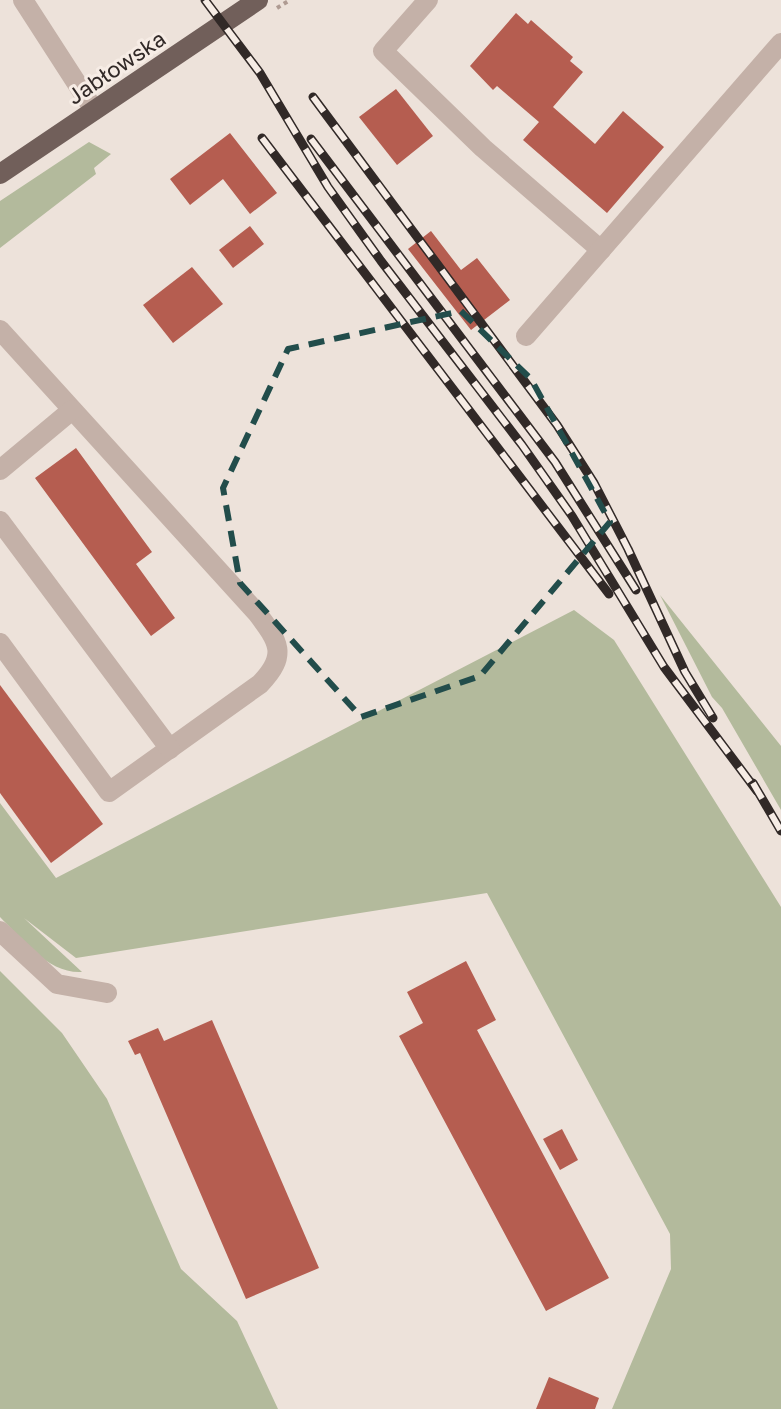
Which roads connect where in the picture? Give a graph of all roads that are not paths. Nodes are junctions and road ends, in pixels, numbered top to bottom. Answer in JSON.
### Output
{"nodes":[{"id":1,"x":23,"y":0,"type":"edge"},
{"id":2,"x":258,"y":0,"type":"edge"},
{"id":3,"x":428,"y":0,"type":"edge"},
{"id":4,"x":781,"y":43,"type":"edge"},
{"id":5,"x":94,"y":110,"type":"junction"},
{"id":6,"x":0,"y":174,"type":"edge"},
{"id":7,"x":601,"y":250,"type":"junction"},
{"id":8,"x":0,"y":330,"type":"edge"},
{"id":9,"x":526,"y":336,"type":"dead end"},
{"id":10,"x":72,"y":410,"type":"junction"},
{"id":11,"x":0,"y":470,"type":"edge"},
{"id":12,"x":0,"y":521,"type":"edge"},
{"id":13,"x":0,"y":643,"type":"edge"},
{"id":14,"x":170,"y":749,"type":"junction"},
{"id":15,"x":0,"y":931,"type":"edge"},
{"id":16,"x":107,"y":993,"type":"dead end"}],
"edges":[{"from":1,"to":5,"type":"lane"},
{"from":2,"to":5,"type":"main road","name":"Jabłowska"},
{"from":3,"to":7,"type":"lane"},
{"from":4,"to":7,"type":"lane"},
{"from":5,"to":6,"type":"main road","name":"Jabłowska"},
{"from":7,"to":9,"type":"lane"},
{"from":8,"to":10,"type":"lane"},
{"from":10,"to":11,"type":"lane"},
{"from":10,"to":14,"type":"lane"},
{"from":12,"to":14,"type":"lane"},
{"from":13,"to":14,"type":"lane"},
{"from":15,"to":16,"type":"lane"}]}
